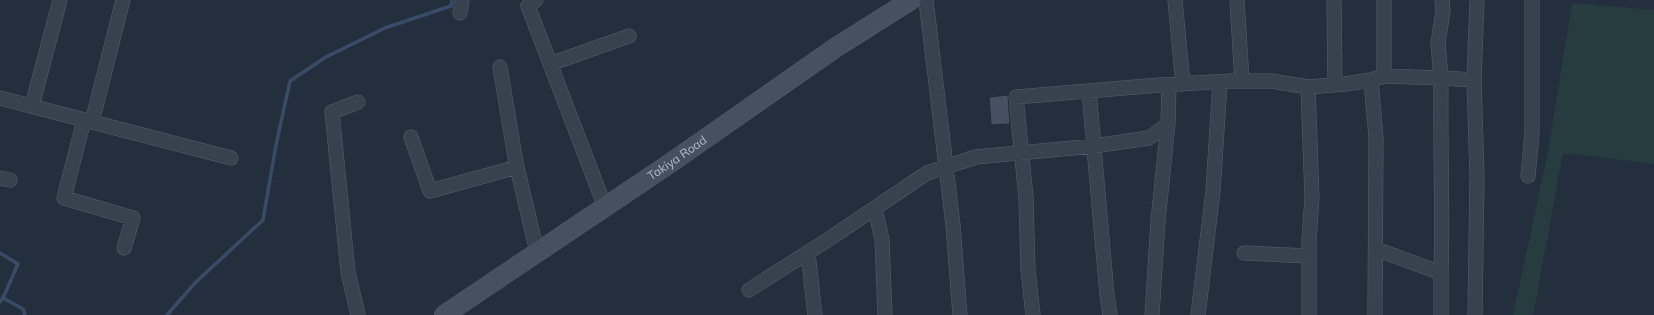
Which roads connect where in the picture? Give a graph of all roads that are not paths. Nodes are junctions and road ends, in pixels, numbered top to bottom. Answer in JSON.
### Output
{"nodes":[{"id":1,"x":60,"y":0,"type":"edge"},
{"id":2,"x":123,"y":0,"type":"edge"},
{"id":3,"x":536,"y":0,"type":"edge"},
{"id":4,"x":911,"y":0,"type":"edge"},
{"id":5,"x":926,"y":0,"type":"edge"},
{"id":6,"x":1175,"y":0,"type":"edge"},
{"id":7,"x":1237,"y":0,"type":"edge"},
{"id":8,"x":1334,"y":0,"type":"edge"},
{"id":9,"x":1384,"y":0,"type":"edge"},
{"id":10,"x":1442,"y":0,"type":"edge"},
{"id":11,"x":1477,"y":0,"type":"edge"},
{"id":12,"x":1532,"y":0,"type":"edge"},
{"id":13,"x":629,"y":36,"type":"dead end"},
{"id":14,"x":550,"y":64,"type":"junction"},
{"id":15,"x":500,"y":67,"type":"dead end"},
{"id":16,"x":1378,"y":78,"type":"junction"},
{"id":17,"x":1441,"y":78,"type":"junction"},
{"id":18,"x":1474,"y":80,"type":"junction"},
{"id":19,"x":1242,"y":81,"type":"junction"},
{"id":20,"x":1220,"y":82,"type":"junction"},
{"id":21,"x":1183,"y":84,"type":"junction"},
{"id":22,"x":1335,"y":84,"type":"junction"},
{"id":23,"x":1169,"y":85,"type":"junction"},
{"id":24,"x":1308,"y":87,"type":"junction"},
{"id":25,"x":1089,"y":91,"type":"junction"},
{"id":26,"x":0,"y":98,"type":"edge"},
{"id":27,"x":358,"y":102,"type":"dead end"},
{"id":28,"x":32,"y":106,"type":"junction"},
{"id":29,"x":88,"y":121,"type":"junction"},
{"id":30,"x":1168,"y":124,"type":"junction"},
{"id":31,"x":411,"y":137,"type":"dead end"},
{"id":32,"x":1094,"y":146,"type":"junction"},
{"id":33,"x":1021,"y":152,"type":"junction"},
{"id":34,"x":231,"y":158,"type":"dead end"},
{"id":35,"x":518,"y":167,"type":"junction"},
{"id":36,"x":946,"y":167,"type":"junction"},
{"id":37,"x":1528,"y":176,"type":"dead end"},
{"id":38,"x":605,"y":207,"type":"junction"},
{"id":39,"x":874,"y":208,"type":"junction"},
{"id":40,"x":124,"y":248,"type":"dead end"},
{"id":41,"x":1376,"y":249,"type":"junction"},
{"id":42,"x":537,"y":252,"type":"junction"},
{"id":43,"x":808,"y":253,"type":"junction"},
{"id":44,"x":1244,"y":253,"type":"dead end"},
{"id":45,"x":1309,"y":256,"type":"junction"},
{"id":46,"x":1441,"y":272,"type":"junction"},
{"id":47,"x":748,"y":290,"type":"dead end"},
{"id":48,"x":358,"y":315,"type":"edge"},
{"id":49,"x":444,"y":315,"type":"edge"},
{"id":50,"x":815,"y":315,"type":"edge"},
{"id":51,"x":885,"y":315,"type":"edge"},
{"id":52,"x":960,"y":315,"type":"edge"},
{"id":53,"x":1033,"y":315,"type":"edge"},
{"id":54,"x":1110,"y":315,"type":"edge"},
{"id":55,"x":1152,"y":315,"type":"edge"},
{"id":56,"x":1198,"y":315,"type":"edge"},
{"id":57,"x":1309,"y":315,"type":"edge"},
{"id":58,"x":1375,"y":315,"type":"edge"},
{"id":59,"x":1440,"y":315,"type":"edge"},
{"id":60,"x":1475,"y":315,"type":"edge"}],
"edges":[{"from":1,"to":28,"type":"street"},
{"from":2,"to":29,"type":"street"},
{"from":3,"to":14,"type":"street"},
{"from":4,"to":38,"type":"main road","name":"Takiya Road"},
{"from":5,"to":36,"type":"street"},
{"from":6,"to":21,"type":"street"},
{"from":7,"to":19,"type":"street"},
{"from":8,"to":22,"type":"street"},
{"from":9,"to":16,"type":"street"},
{"from":10,"to":17,"type":"street"},
{"from":11,"to":18,"type":"street"},
{"from":12,"to":37,"type":"street"},
{"from":13,"to":14,"type":"street"},
{"from":14,"to":38,"type":"street"},
{"from":15,"to":35,"type":"street"},
{"from":16,"to":17,"type":"street"},
{"from":16,"to":22,"type":"street"},
{"from":16,"to":41,"type":"street"},
{"from":17,"to":18,"type":"street"},
{"from":17,"to":46,"type":"street"},
{"from":18,"to":60,"type":"street"},
{"from":19,"to":20,"type":"street"},
{"from":19,"to":24,"type":"street"},
{"from":20,"to":21,"type":"street"},
{"from":20,"to":56,"type":"street"},
{"from":21,"to":23,"type":"street"},
{"from":22,"to":24,"type":"street"},
{"from":23,"to":25,"type":"street"},
{"from":23,"to":30,"type":"street"},
{"from":24,"to":45,"type":"street"},
{"from":25,"to":32,"type":"street"},
{"from":25,"to":33,"type":"street"},
{"from":26,"to":28,"type":"street"},
{"from":27,"to":48,"type":"street"},
{"from":28,"to":29,"type":"street"},
{"from":29,"to":34,"type":"street"},
{"from":29,"to":40,"type":"street"},
{"from":30,"to":32,"type":"street"},
{"from":30,"to":55,"type":"street"},
{"from":31,"to":35,"type":"street"},
{"from":32,"to":33,"type":"street"},
{"from":32,"to":54,"type":"street"},
{"from":33,"to":36,"type":"street"},
{"from":33,"to":53,"type":"street"},
{"from":35,"to":42,"type":"street"},
{"from":36,"to":39,"type":"street"},
{"from":36,"to":52,"type":"street"},
{"from":38,"to":42,"type":"main road","name":"Takiya Road"},
{"from":39,"to":43,"type":"street"},
{"from":39,"to":51,"type":"street"},
{"from":41,"to":46,"type":"street"},
{"from":41,"to":58,"type":"street"},
{"from":42,"to":49,"type":"main road","name":"Takiya Road"},
{"from":43,"to":47,"type":"street"},
{"from":43,"to":50,"type":"street"},
{"from":44,"to":45,"type":"street"},
{"from":45,"to":57,"type":"street"},
{"from":46,"to":59,"type":"street"}]}
